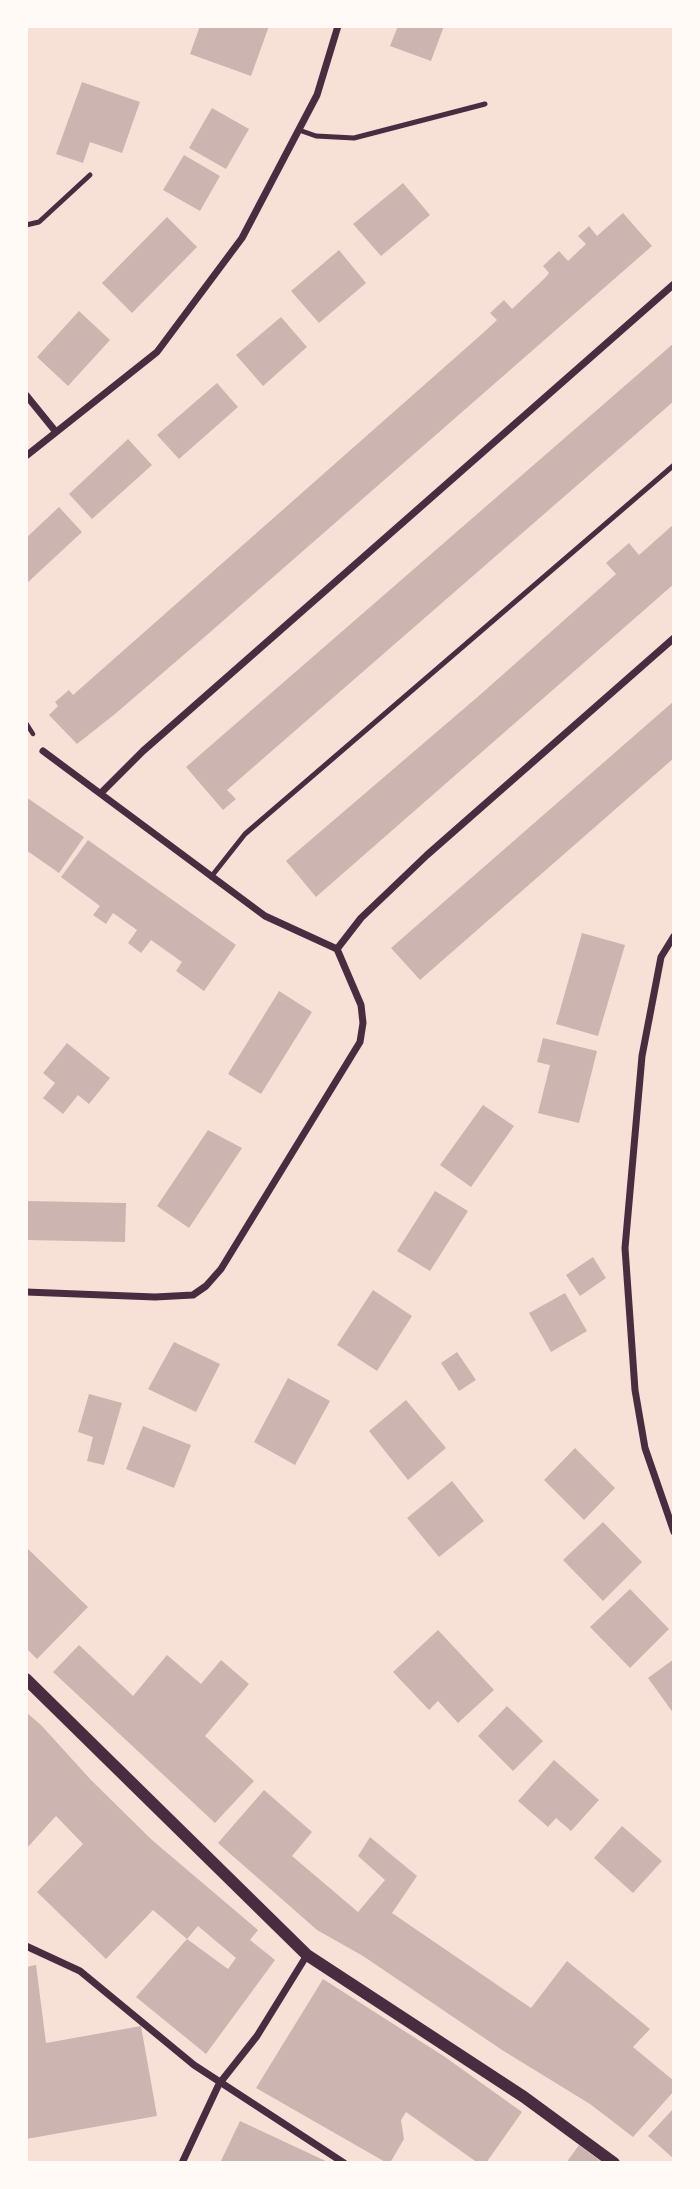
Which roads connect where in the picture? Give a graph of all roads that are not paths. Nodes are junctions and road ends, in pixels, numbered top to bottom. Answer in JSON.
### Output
{"nodes":[{"id":1,"x":338,"y":26,"type":"edge"},
{"id":2,"x":485,"y":104,"type":"dead end"},
{"id":3,"x":299,"y":130,"type":"junction"},
{"id":4,"x":90,"y":175,"type":"dead end"},
{"id":5,"x":26,"y":225,"type":"edge"},
{"id":6,"x":674,"y":284,"type":"edge"},
{"id":7,"x":26,"y":395,"type":"edge"},
{"id":8,"x":56,"y":432,"type":"junction"},
{"id":9,"x":26,"y":456,"type":"edge"},
{"id":10,"x":674,"y":465,"type":"edge"},
{"id":11,"x":674,"y":638,"type":"edge"},
{"id":12,"x":43,"y":751,"type":"dead end"},
{"id":13,"x":101,"y":793,"type":"junction"},
{"id":14,"x":211,"y":877,"type":"junction"},
{"id":15,"x":674,"y":936,"type":"edge"},
{"id":16,"x":337,"y":949,"type":"junction"},
{"id":17,"x":26,"y":1292,"type":"edge"},
{"id":18,"x":674,"y":1532,"type":"edge"},
{"id":19,"x":26,"y":1679,"type":"edge"},
{"id":20,"x":26,"y":1946,"type":"edge"},
{"id":21,"x":307,"y":1955,"type":"junction"},
{"id":22,"x":219,"y":2084,"type":"junction"},
{"id":23,"x":182,"y":2163,"type":"edge"},
{"id":24,"x":344,"y":2163,"type":"edge"},
{"id":25,"x":614,"y":2163,"type":"edge"}],
"edges":[{"from":1,"to":3,"type":"street"},
{"from":2,"to":3,"type":"lane"},
{"from":3,"to":8,"type":"street"},
{"from":4,"to":5,"type":"lane"},
{"from":6,"to":13,"type":"street"},
{"from":7,"to":8,"type":"street"},
{"from":8,"to":9,"type":"street"},
{"from":10,"to":14,"type":"lane"},
{"from":11,"to":16,"type":"street"},
{"from":12,"to":13,"type":"street"},
{"from":13,"to":14,"type":"street"},
{"from":14,"to":16,"type":"street"},
{"from":15,"to":18,"type":"street"},
{"from":16,"to":17,"type":"street"},
{"from":19,"to":21,"type":"street"},
{"from":20,"to":22,"type":"street"},
{"from":21,"to":22,"type":"street"},
{"from":21,"to":25,"type":"street"},
{"from":22,"to":23,"type":"street"},
{"from":22,"to":24,"type":"street"}]}
